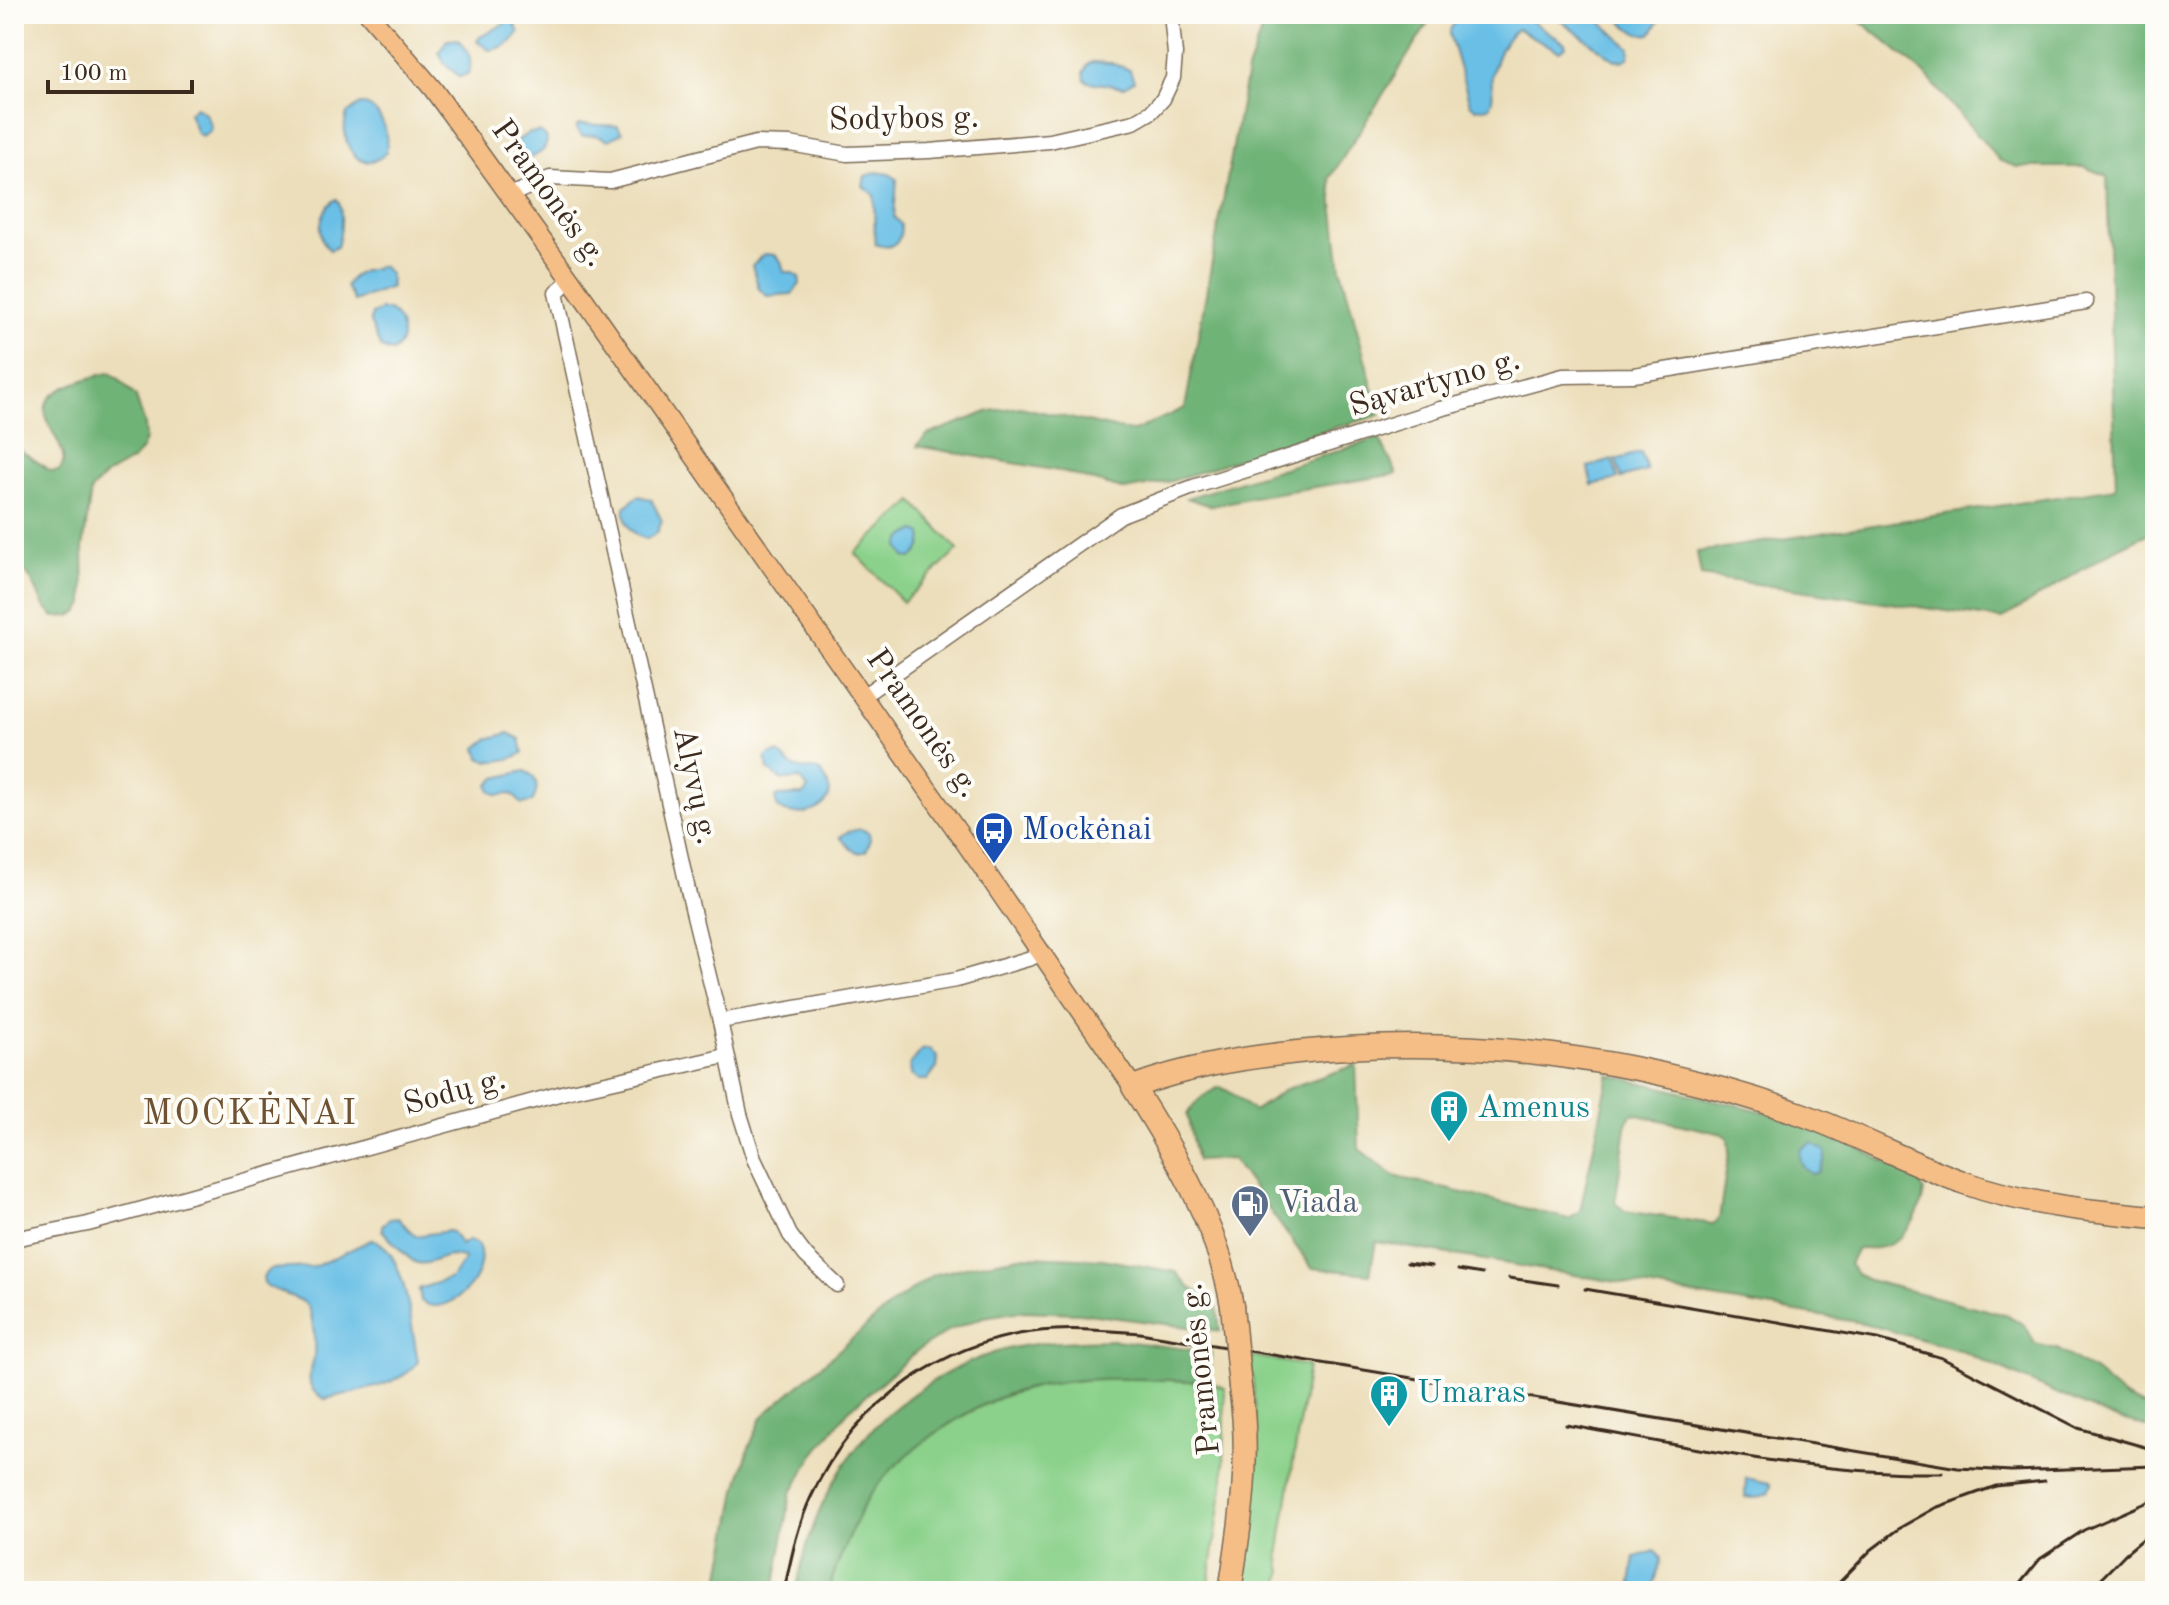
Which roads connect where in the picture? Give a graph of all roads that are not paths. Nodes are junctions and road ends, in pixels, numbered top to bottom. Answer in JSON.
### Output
{"nodes":[{"id":1,"x":369,"y":14,"type":"edge"},
{"id":2,"x":1171,"y":14,"type":"edge"},
{"id":3,"x":510,"y":195,"type":"junction"},
{"id":4,"x":570,"y":279,"type":"junction"},
{"id":5,"x":2086,"y":302,"type":"dead end"},
{"id":6,"x":863,"y":696,"type":"junction"},
{"id":7,"x":1042,"y":952,"type":"junction"},
{"id":8,"x":720,"y":1021,"type":"junction"},
{"id":9,"x":726,"y":1056,"type":"junction"},
{"id":10,"x":1133,"y":1087,"type":"junction"},
{"id":11,"x":2155,"y":1217,"type":"edge"},
{"id":12,"x":14,"y":1239,"type":"edge"},
{"id":13,"x":837,"y":1285,"type":"dead end"},
{"id":14,"x":1230,"y":1591,"type":"edge"}],
"edges":[{"from":1,"to":3,"type":"main road","name":"Pramonės g."},
{"from":2,"to":3,"type":"street","name":"Sodybos g."},
{"from":3,"to":4,"type":"main road","name":"Pramonės g."},
{"from":4,"to":6,"type":"main road","name":"Pramonės g."},
{"from":4,"to":8,"type":"street","name":"Alyvų g."},
{"from":5,"to":6,"type":"street","name":"Sąvartyno g."},
{"from":6,"to":7,"type":"main road","name":"Pramonės g."},
{"from":7,"to":8,"type":"street"},
{"from":7,"to":10,"type":"main road","name":"Pramonės g."},
{"from":8,"to":9,"type":"street","name":"Alyvų g."},
{"from":9,"to":12,"type":"street","name":"Sodų g."},
{"from":9,"to":13,"type":"street","name":"Alyvų g."},
{"from":10,"to":11,"type":"highway"},
{"from":10,"to":14,"type":"highway","name":"Pramonės g.","bridge":true}]}
